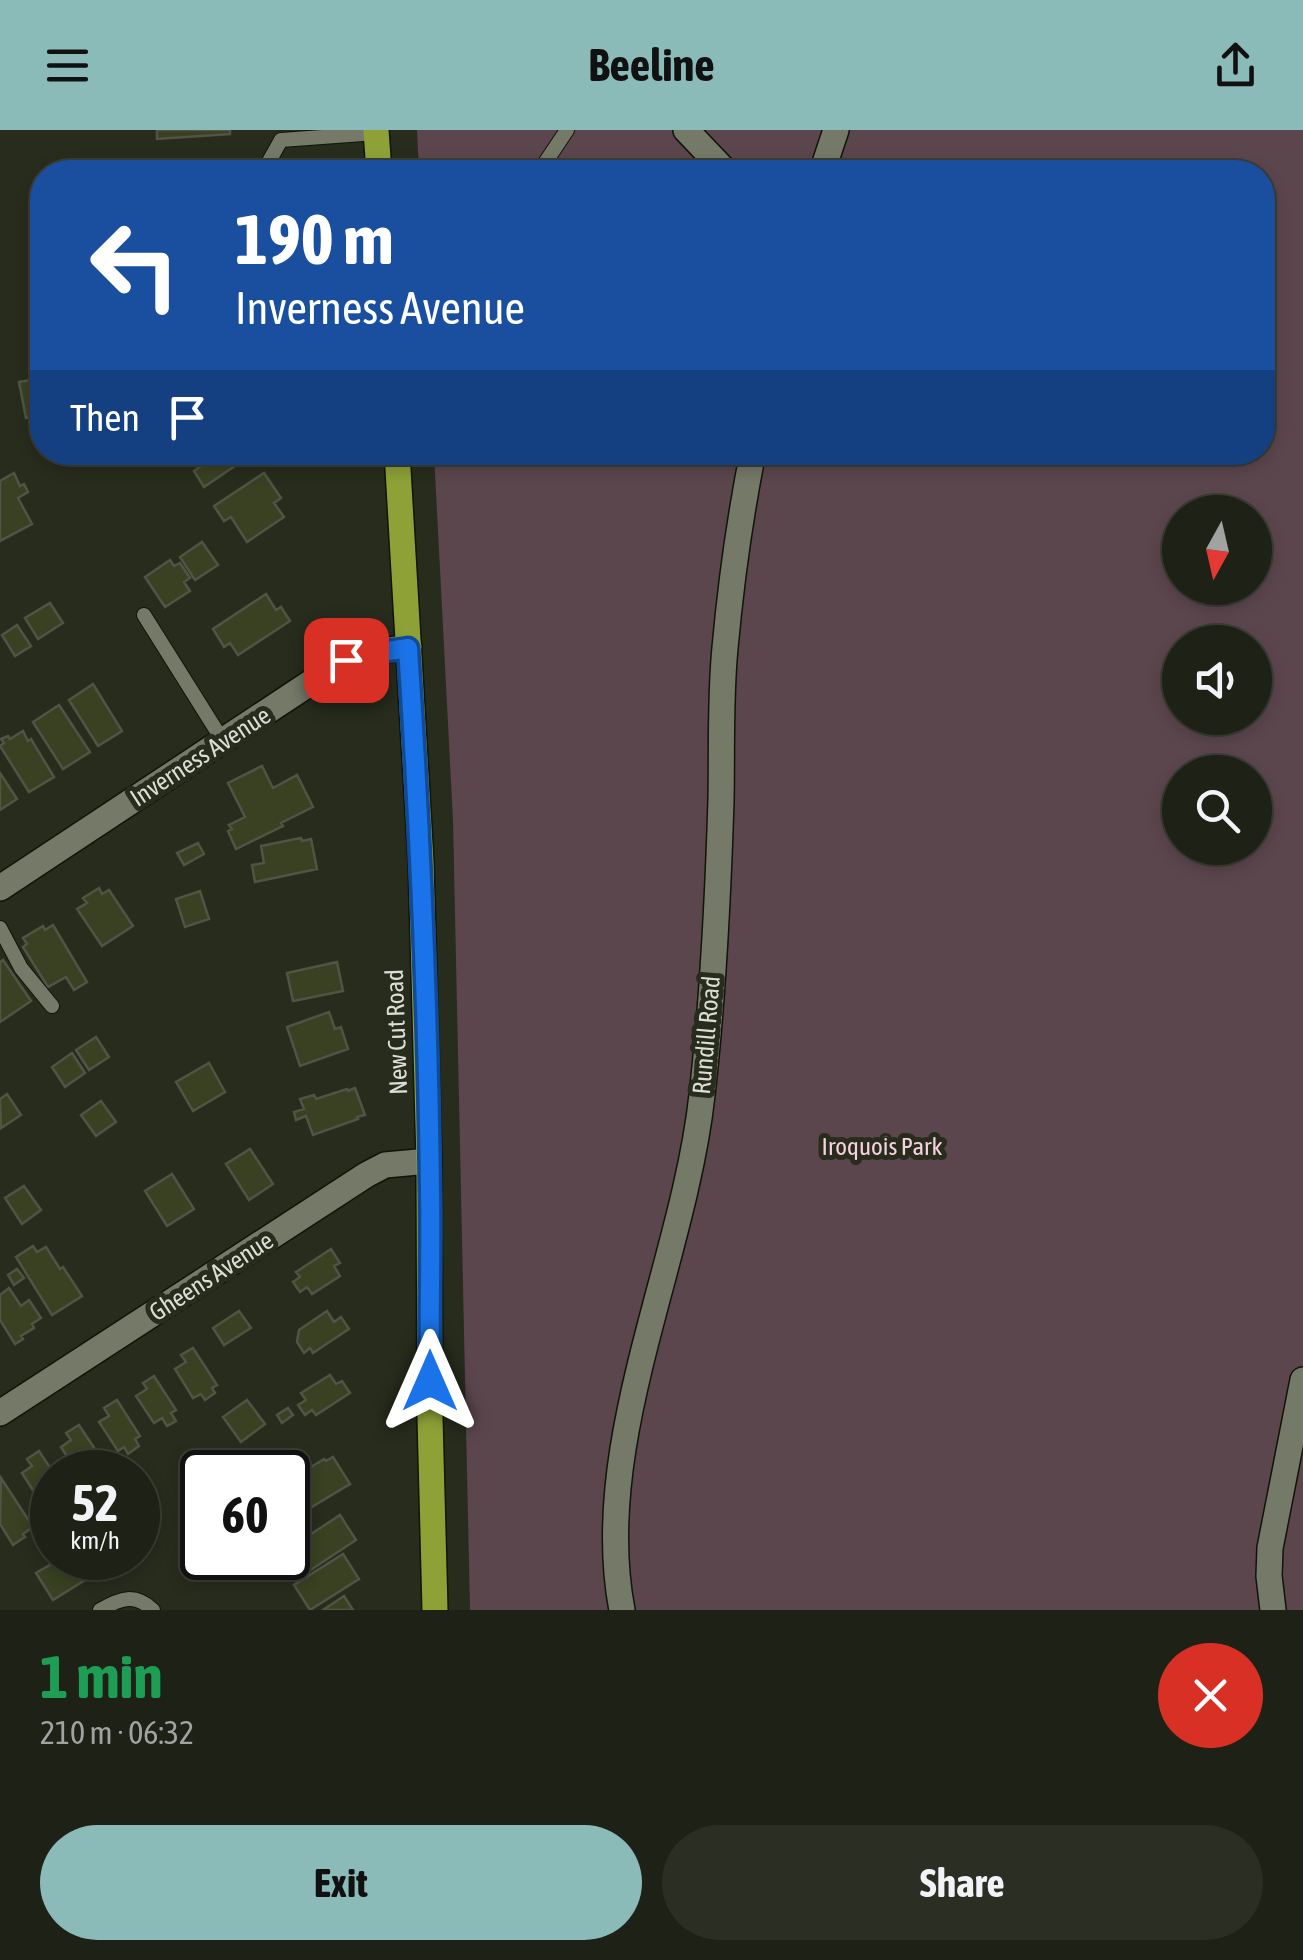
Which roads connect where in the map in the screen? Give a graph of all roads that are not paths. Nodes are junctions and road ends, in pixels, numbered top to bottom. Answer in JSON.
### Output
{"nodes":[{"id":1,"x":566,"y":130,"type":"edge"},
{"id":2,"x":686,"y":130,"type":"edge"},
{"id":3,"x":836,"y":130,"type":"edge"},
{"id":4,"x":377,"y":131,"type":"edge"},
{"id":5,"x":281,"y":135,"type":"edge"},
{"id":6,"x":269,"y":160,"type":"edge"},
{"id":7,"x":378,"y":160,"type":"edge"},
{"id":8,"x":547,"y":160,"type":"edge"},
{"id":9,"x":715,"y":160,"type":"edge"},
{"id":10,"x":826,"y":160,"type":"edge"},
{"id":11,"x":398,"y":465,"type":"edge"},
{"id":12,"x":751,"y":465,"type":"edge"},
{"id":13,"x":144,"y":615,"type":"dead end"},
{"id":14,"x":408,"y":648,"type":"junction"},
{"id":15,"x":223,"y":741,"type":"junction"},
{"id":16,"x":0,"y":888,"type":"edge"},
{"id":17,"x":0,"y":928,"type":"edge"},
{"id":18,"x":52,"y":1006,"type":"dead end"},
{"id":19,"x":429,"y":1161,"type":"junction"},
{"id":20,"x":1303,"y":1380,"type":"edge"},
{"id":21,"x":0,"y":1413,"type":"edge"},
{"id":22,"x":100,"y":1610,"type":"edge"},
{"id":23,"x":154,"y":1610,"type":"edge"},
{"id":24,"x":435,"y":1610,"type":"edge"},
{"id":25,"x":622,"y":1610,"type":"edge"},
{"id":26,"x":1273,"y":1610,"type":"edge"}],
"edges":[{"from":1,"to":8,"type":"lane"},
{"from":2,"to":9,"type":"street"},
{"from":3,"to":10,"type":"street"},
{"from":4,"to":5,"type":"lane"},
{"from":4,"to":7,"type":"main road"},
{"from":5,"to":6,"type":"lane"},
{"from":11,"to":14,"type":"main road","name":"New Cut Road"},
{"from":12,"to":25,"type":"street","name":"Rundill Road"},
{"from":13,"to":15,"type":"lane"},
{"from":14,"to":15,"type":"street","name":"Inverness Avenue"},
{"from":14,"to":19,"type":"main road","name":"New Cut Road"},
{"from":15,"to":16,"type":"street","name":"Inverness Avenue"},
{"from":17,"to":18,"type":"lane"},
{"from":19,"to":21,"type":"street","name":"Gheens Avenue"},
{"from":19,"to":24,"type":"main road","name":"New Cut Road"},
{"from":20,"to":26,"type":"street"},
{"from":22,"to":23,"type":"lane"}]}
